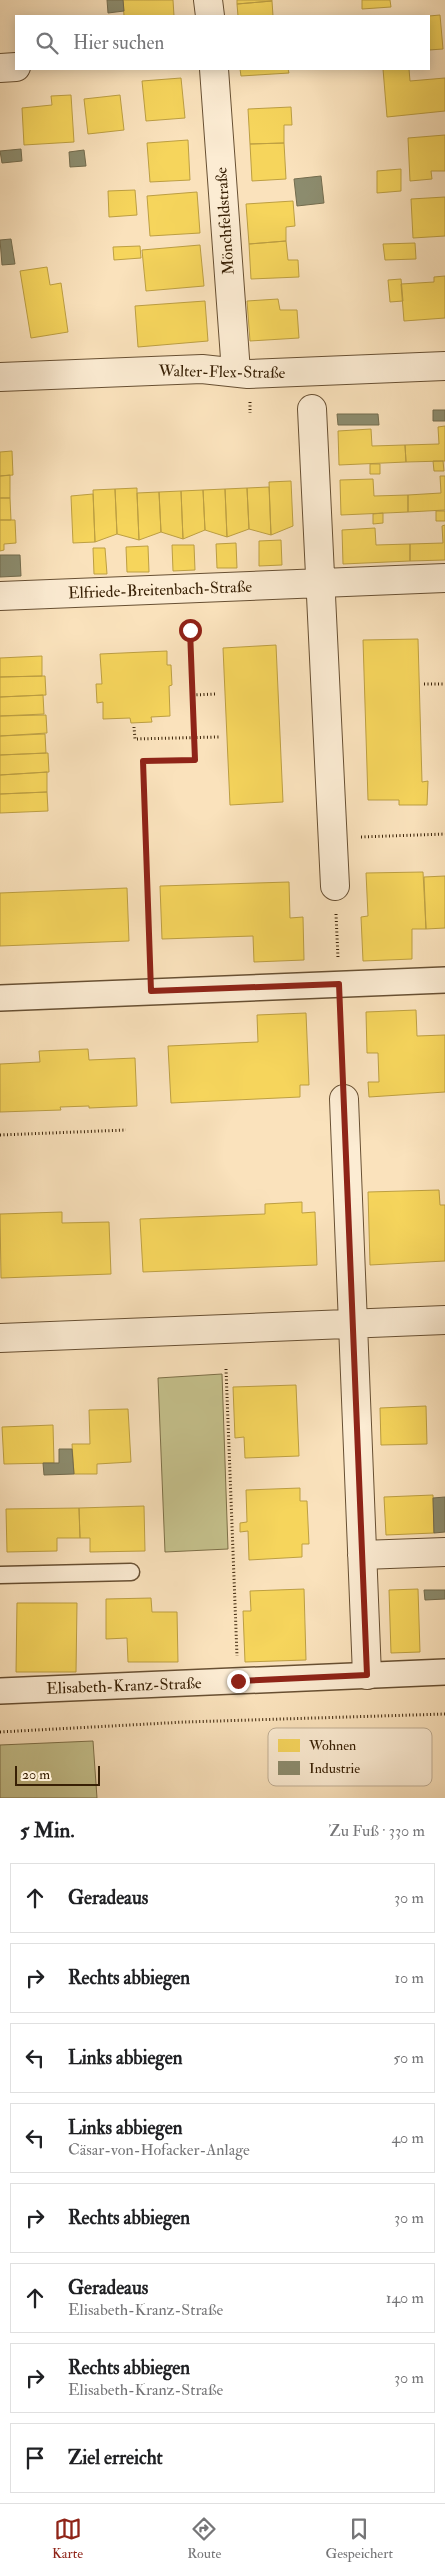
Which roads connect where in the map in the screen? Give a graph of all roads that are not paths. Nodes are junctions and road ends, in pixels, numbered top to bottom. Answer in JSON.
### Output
{"nodes":[{"id":1,"x":208,"y":0,"type":"edge"},
{"id":2,"x":210,"y":15,"type":"edge"},
{"id":3,"x":15,"y":67,"type":"edge"},
{"id":4,"x":0,"y":68,"type":"edge"},
{"id":5,"x":214,"y":70,"type":"edge"},
{"id":6,"x":445,"y":366,"type":"edge"},
{"id":7,"x":236,"y":372,"type":"junction"},
{"id":8,"x":0,"y":377,"type":"edge"},
{"id":9,"x":312,"y":409,"type":"dead end"},
{"id":10,"x":445,"y":578,"type":"edge"},
{"id":11,"x":320,"y":584,"type":"junction"},
{"id":12,"x":0,"y":596,"type":"edge"},
{"id":13,"x":335,"y":886,"type":"road end"},
{"id":14,"x":445,"y":980,"type":"edge"},
{"id":15,"x":0,"y":998,"type":"edge"},
{"id":16,"x":344,"y":1099,"type":"road end"},
{"id":17,"x":445,"y":1320,"type":"edge"},
{"id":18,"x":354,"y":1324,"type":"junction"},
{"id":19,"x":0,"y":1338,"type":"edge"},
{"id":20,"x":445,"y":1552,"type":"edge"},
{"id":21,"x":362,"y":1555,"type":"junction"},
{"id":22,"x":131,"y":1572,"type":"dead end"},
{"id":23,"x":0,"y":1574,"type":"edge"},
{"id":24,"x":445,"y":1672,"type":"edge"},
{"id":25,"x":367,"y":1675,"type":"junction"},
{"id":26,"x":0,"y":1691,"type":"edge"}],
"edges":[{"from":1,"to":2,"type":"street"},
{"from":3,"to":4,"type":"street"},
{"from":5,"to":7,"type":"street","name":"Mönchfeldstraße"},
{"from":6,"to":7,"type":"street","name":"Walter-Flex-Straße"},
{"from":7,"to":8,"type":"street","name":"Walter-Flex-Straße"},
{"from":9,"to":11,"type":"street"},
{"from":10,"to":11,"type":"street","name":"Elfriede-Breitenbach-Straße"},
{"from":11,"to":12,"type":"street","name":"Elfriede-Breitenbach-Straße"},
{"from":11,"to":13,"type":"street"},
{"from":14,"to":15,"type":"street"},
{"from":16,"to":18,"type":"street"},
{"from":17,"to":18,"type":"street"},
{"from":18,"to":19,"type":"street"},
{"from":18,"to":21,"type":"street"},
{"from":20,"to":21,"type":"street"},
{"from":21,"to":25,"type":"street"},
{"from":22,"to":23,"type":"lane"},
{"from":24,"to":25,"type":"street","name":"Elisabeth-Kranz-Straße"},
{"from":25,"to":26,"type":"street","name":"Elisabeth-Kranz-Straße"}]}
